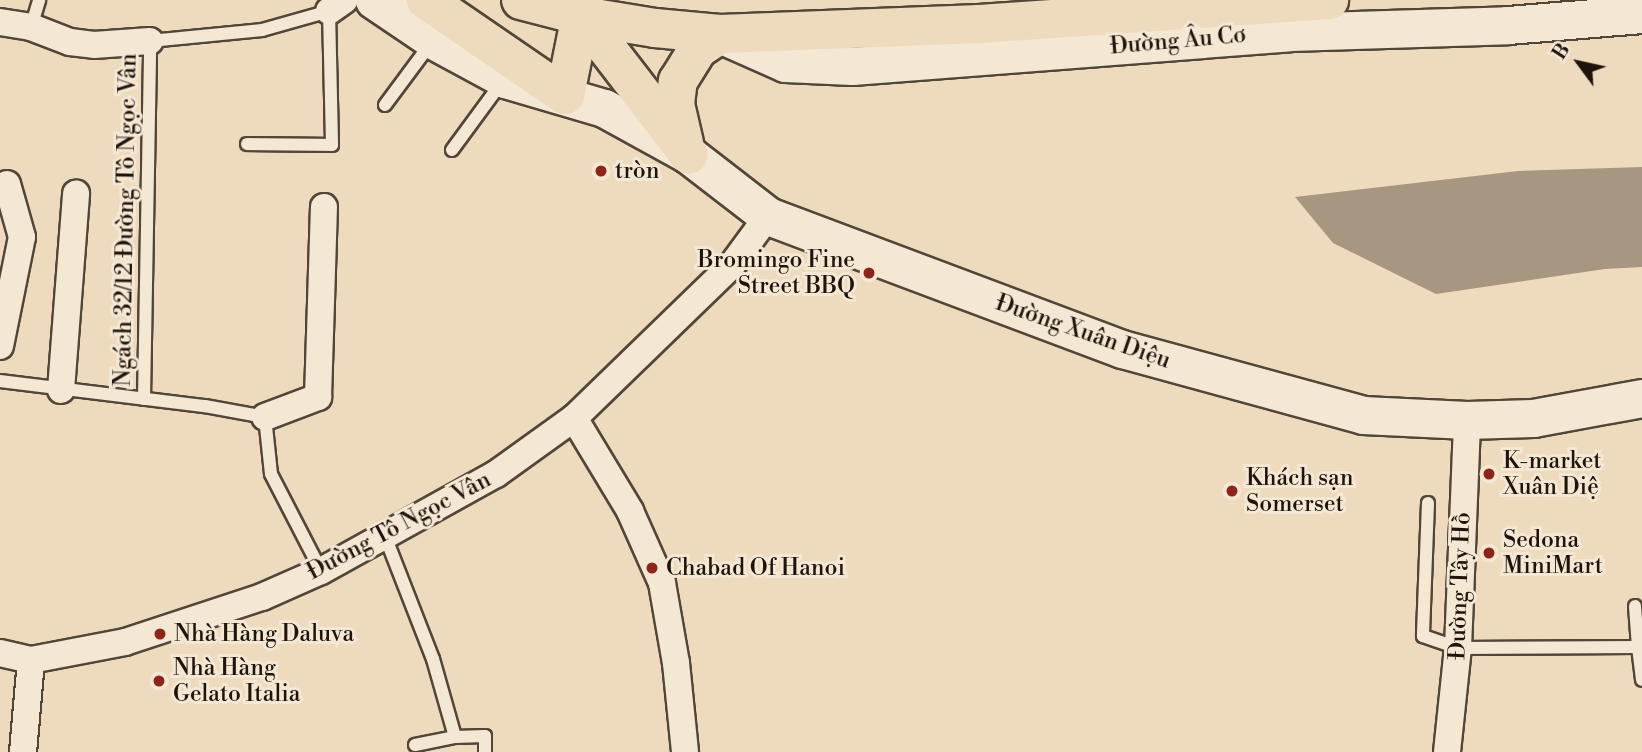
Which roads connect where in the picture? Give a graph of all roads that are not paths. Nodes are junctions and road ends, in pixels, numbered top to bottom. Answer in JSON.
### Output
{"nodes":[{"id":1,"x":39,"y":0,"type":"edge"},
{"id":2,"x":374,"y":0,"type":"edge"},
{"id":3,"x":426,"y":0,"type":"edge"},
{"id":4,"x":521,"y":0,"type":"edge"},
{"id":5,"x":1329,"y":0,"type":"edge"},
{"id":6,"x":337,"y":6,"type":"edge"},
{"id":7,"x":583,"y":8,"type":"edge"},
{"id":8,"x":1642,"y":14,"type":"edge"},
{"id":9,"x":0,"y":22,"type":"edge"},
{"id":10,"x":32,"y":27,"type":"junction"},
{"id":11,"x":720,"y":34,"type":"junction"},
{"id":12,"x":433,"y":40,"type":"junction"},
{"id":13,"x":150,"y":41,"type":"junction"},
{"id":14,"x":505,"y":79,"type":"junction"},
{"id":15,"x":565,"y":95,"type":"junction"},
{"id":16,"x":385,"y":105,"type":"dead end"},
{"id":17,"x":247,"y":144,"type":"dead end"},
{"id":18,"x":453,"y":150,"type":"dead end"},
{"id":19,"x":689,"y":155,"type":"junction"},
{"id":20,"x":7,"y":184,"type":"dead end"},
{"id":21,"x":76,"y":194,"type":"dead end"},
{"id":22,"x":324,"y":207,"type":"dead end"},
{"id":23,"x":768,"y":216,"type":"junction"},
{"id":24,"x":0,"y":346,"type":"edge"},
{"id":25,"x":0,"y":382,"type":"edge"},
{"id":26,"x":61,"y":390,"type":"junction"},
{"id":27,"x":1642,"y":398,"type":"edge"},
{"id":28,"x":144,"y":400,"type":"junction"},
{"id":29,"x":265,"y":417,"type":"junction"},
{"id":30,"x":574,"y":418,"type":"junction"},
{"id":31,"x":1467,"y":420,"type":"junction"},
{"id":32,"x":1428,"y":503,"type":"dead end"},
{"id":33,"x":385,"y":536,"type":"junction"},
{"id":34,"x":321,"y":571,"type":"junction"},
{"id":35,"x":1635,"y":606,"type":"dead end"},
{"id":36,"x":1638,"y":647,"type":"junction"},
{"id":37,"x":1458,"y":648,"type":"junction"},
{"id":38,"x":0,"y":653,"type":"edge"},
{"id":39,"x":31,"y":660,"type":"junction"},
{"id":40,"x":1642,"y":680,"type":"edge"},
{"id":41,"x":454,"y":737,"type":"junction"},
{"id":42,"x":415,"y":746,"type":"dead end"},
{"id":43,"x":23,"y":752,"type":"edge"},
{"id":44,"x":485,"y":752,"type":"edge"},
{"id":45,"x":685,"y":752,"type":"edge"},
{"id":46,"x":1447,"y":752,"type":"edge"}],
"edges":[{"from":1,"to":10,"type":"lane"},
{"from":2,"to":12,"type":"street"},
{"from":3,"to":15,"type":"main road"},
{"from":4,"to":7,"type":"main road","name":"Đường Âu Cơ"},
{"from":5,"to":11,"type":"main road","name":"Đường Âu Cơ"},
{"from":6,"to":13,"type":"lane"},
{"from":6,"to":17,"type":"lane"},
{"from":7,"to":11,"type":"main road","name":"Đường Âu Cơ"},
{"from":7,"to":15,"type":"main road"},
{"from":7,"to":19,"type":"main road"},
{"from":8,"to":11,"type":"street","name":"Đường Âu Cơ"},
{"from":9,"to":10,"type":"street"},
{"from":10,"to":13,"type":"street"},
{"from":11,"to":19,"type":"main road"},
{"from":12,"to":14,"type":"street"},
{"from":12,"to":16,"type":"lane"},
{"from":13,"to":28,"type":"lane","name":"Ngách 32/12 Đường Tô Ngọc Vân"},
{"from":14,"to":15,"type":"street"},
{"from":14,"to":18,"type":"lane"},
{"from":15,"to":19,"type":"street","name":"Đường Xuân Diệu"},
{"from":19,"to":23,"type":"street","name":"Đường Xuân Diệu"},
{"from":20,"to":24,"type":"street"},
{"from":21,"to":26,"type":"street"},
{"from":22,"to":29,"type":"street"},
{"from":23,"to":30,"type":"street","name":"Đường Tô Ngọc Vân"},
{"from":23,"to":31,"type":"street","name":"Đường Xuân Diệu"},
{"from":25,"to":26,"type":"lane"},
{"from":26,"to":28,"type":"lane"},
{"from":27,"to":31,"type":"street","name":"Đường Xuân Diệu"},
{"from":28,"to":29,"type":"lane"},
{"from":29,"to":34,"type":"lane"},
{"from":30,"to":33,"type":"street","name":"Đường Tô Ngọc Vân"},
{"from":30,"to":45,"type":"street"},
{"from":31,"to":37,"type":"street","name":"Đường Tây Hồ"},
{"from":32,"to":37,"type":"lane"},
{"from":33,"to":34,"type":"street","name":"Đường Tô Ngọc Vân"},
{"from":33,"to":41,"type":"lane"},
{"from":34,"to":39,"type":"street","name":"Đường Tô Ngọc Vân"},
{"from":35,"to":36,"type":"lane"},
{"from":36,"to":37,"type":"lane"},
{"from":36,"to":40,"type":"lane"},
{"from":37,"to":46,"type":"street","name":"Đường Tây Hồ"},
{"from":38,"to":39,"type":"street"},
{"from":39,"to":43,"type":"street"},
{"from":41,"to":42,"type":"lane"},
{"from":41,"to":44,"type":"lane"}]}
